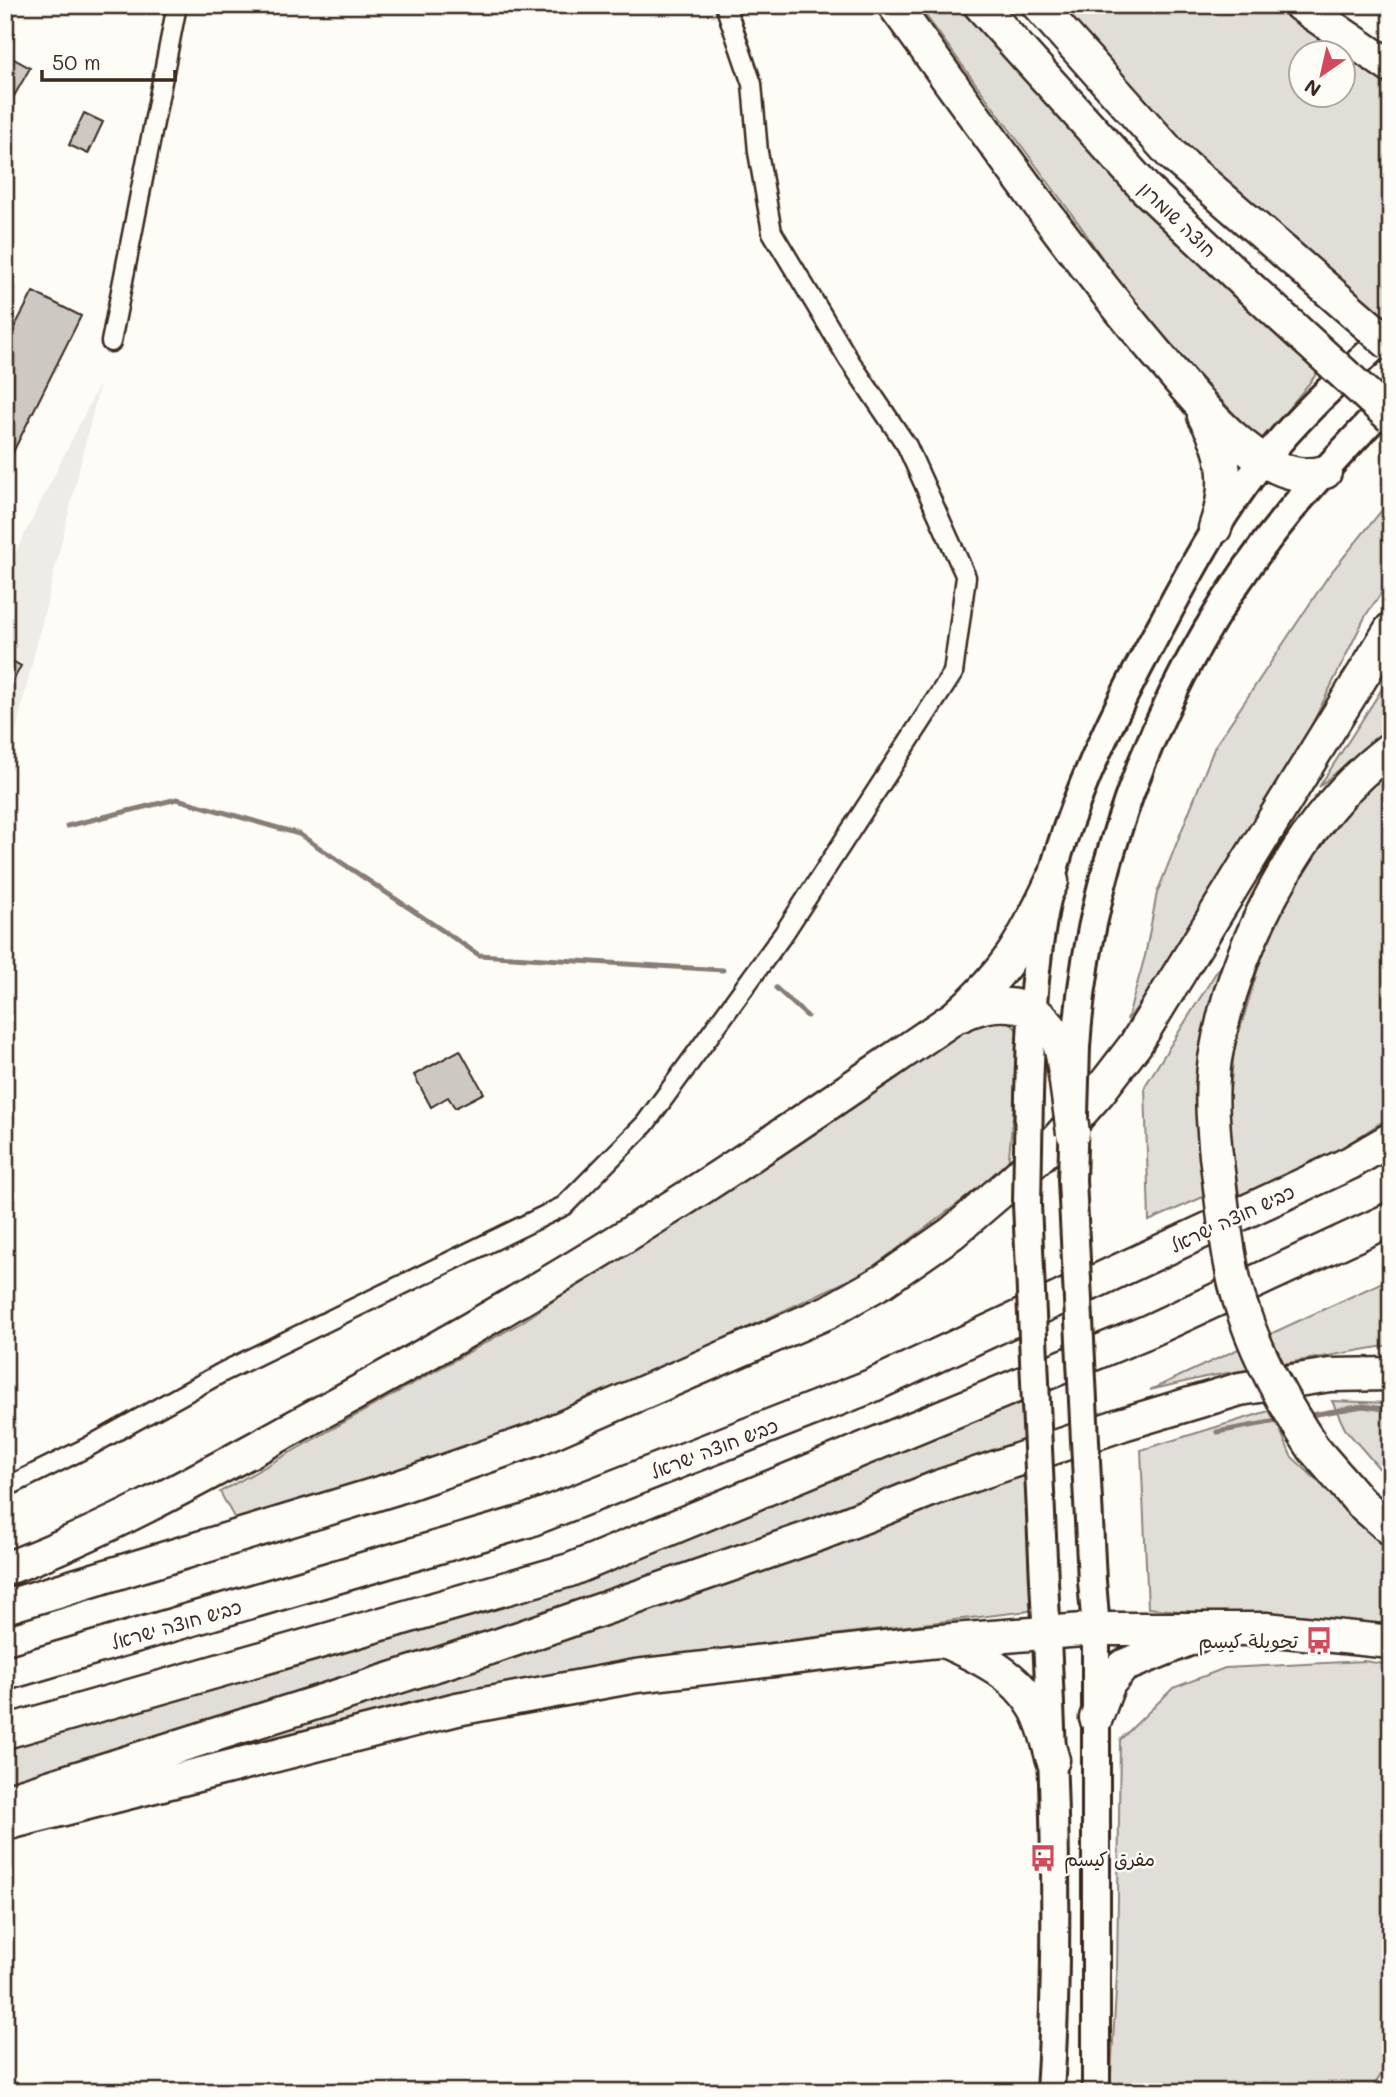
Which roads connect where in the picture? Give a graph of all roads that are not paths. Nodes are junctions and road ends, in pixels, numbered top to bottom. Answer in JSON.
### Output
{"nodes":[{"id":1,"x":177,"y":5,"type":"edge"},
{"id":2,"x":725,"y":5,"type":"edge"},
{"id":3,"x":894,"y":5,"type":"edge"},
{"id":4,"x":980,"y":5,"type":"edge"},
{"id":5,"x":1038,"y":5,"type":"edge"},
{"id":6,"x":1300,"y":5,"type":"edge"},
{"id":7,"x":1391,"y":67,"type":"edge"},
{"id":8,"x":1391,"y":332,"type":"edge"},
{"id":9,"x":111,"y":342,"type":"dead end"},
{"id":10,"x":1391,"y":345,"type":"edge"},
{"id":11,"x":1191,"y":394,"type":"junction"},
{"id":12,"x":1391,"y":400,"type":"edge"},
{"id":13,"x":1391,"y":417,"type":"edge"},
{"id":14,"x":1263,"y":460,"type":"junction"},
{"id":15,"x":1325,"y":472,"type":"junction"},
{"id":16,"x":1215,"y":528,"type":"junction"},
{"id":17,"x":1391,"y":629,"type":"edge"},
{"id":18,"x":1391,"y":748,"type":"edge"},
{"id":19,"x":1052,"y":881,"type":"junction"},
{"id":20,"x":1033,"y":1010,"type":"junction"},
{"id":21,"x":956,"y":1017,"type":"junction"},
{"id":22,"x":1069,"y":1054,"type":"junction"},
{"id":23,"x":1073,"y":1133,"type":"joint"},
{"id":24,"x":1391,"y":1139,"type":"edge"},
{"id":25,"x":1391,"y":1219,"type":"edge"},
{"id":26,"x":1391,"y":1374,"type":"edge"},
{"id":27,"x":5,"y":1488,"type":"edge"},
{"id":28,"x":1391,"y":1529,"type":"edge"},
{"id":29,"x":5,"y":1569,"type":"edge"},
{"id":30,"x":5,"y":1607,"type":"edge"},
{"id":31,"x":1096,"y":1629,"type":"junction"},
{"id":32,"x":1216,"y":1629,"type":"junction"},
{"id":33,"x":1046,"y":1632,"type":"junction"},
{"id":34,"x":943,"y":1640,"type":"junction"},
{"id":35,"x":1391,"y":1642,"type":"edge"},
{"id":36,"x":5,"y":1674,"type":"edge"},
{"id":37,"x":1096,"y":1718,"type":"junction"},
{"id":38,"x":5,"y":1732,"type":"edge"},
{"id":39,"x":1053,"y":1760,"type":"junction"},
{"id":40,"x":5,"y":1801,"type":"edge"},
{"id":41,"x":5,"y":1824,"type":"edge"},
{"id":42,"x":1050,"y":2092,"type":"edge"},
{"id":43,"x":1096,"y":2092,"type":"edge"}],
"edges":[{"from":1,"to":9,"type":"street"},
{"from":2,"to":27,"type":"street"},
{"from":3,"to":11,"type":"highway"},
{"from":4,"to":13,"type":"highway","name":"חוצה שומרון","bridge":true},
{"from":5,"to":10,"type":"highway","bridge":true},
{"from":6,"to":7,"type":"highway"},
{"from":8,"to":14,"type":"main road"},
{"from":11,"to":14,"type":"highway"},
{"from":11,"to":16,"type":"highway"},
{"from":12,"to":15,"type":"main road"},
{"from":14,"to":15,"type":"highway"},
{"from":14,"to":16,"type":"main road"},
{"from":15,"to":22,"type":"main road"},
{"from":16,"to":19,"type":"main road"},
{"from":17,"to":30,"type":"highway"},
{"from":18,"to":28,"type":"highway","bridge":true},
{"from":19,"to":20,"type":"main road"},
{"from":19,"to":21,"type":"highway"},
{"from":20,"to":21,"type":"highway"},
{"from":20,"to":22,"type":"highway"},
{"from":20,"to":33,"type":"main road","bridge":true},
{"from":21,"to":29,"type":"highway"},
{"from":22,"to":23,"type":"highway","bridge":true},
{"from":23,"to":31,"type":"main road","bridge":true},
{"from":24,"to":36,"type":"highway","name":"כביש חוצה ישראל"},
{"from":25,"to":38,"type":"highway"},
{"from":26,"to":40,"type":"highway"},
{"from":31,"to":32,"type":"highway"},
{"from":31,"to":33,"type":"highway"},
{"from":31,"to":37,"type":"main road"},
{"from":32,"to":35,"type":"highway"},
{"from":32,"to":37,"type":"highway"},
{"from":33,"to":34,"type":"highway"},
{"from":33,"to":39,"type":"main road"},
{"from":34,"to":39,"type":"highway"},
{"from":34,"to":41,"type":"highway"},
{"from":37,"to":43,"type":"main road"},
{"from":39,"to":42,"type":"main road"}]}
